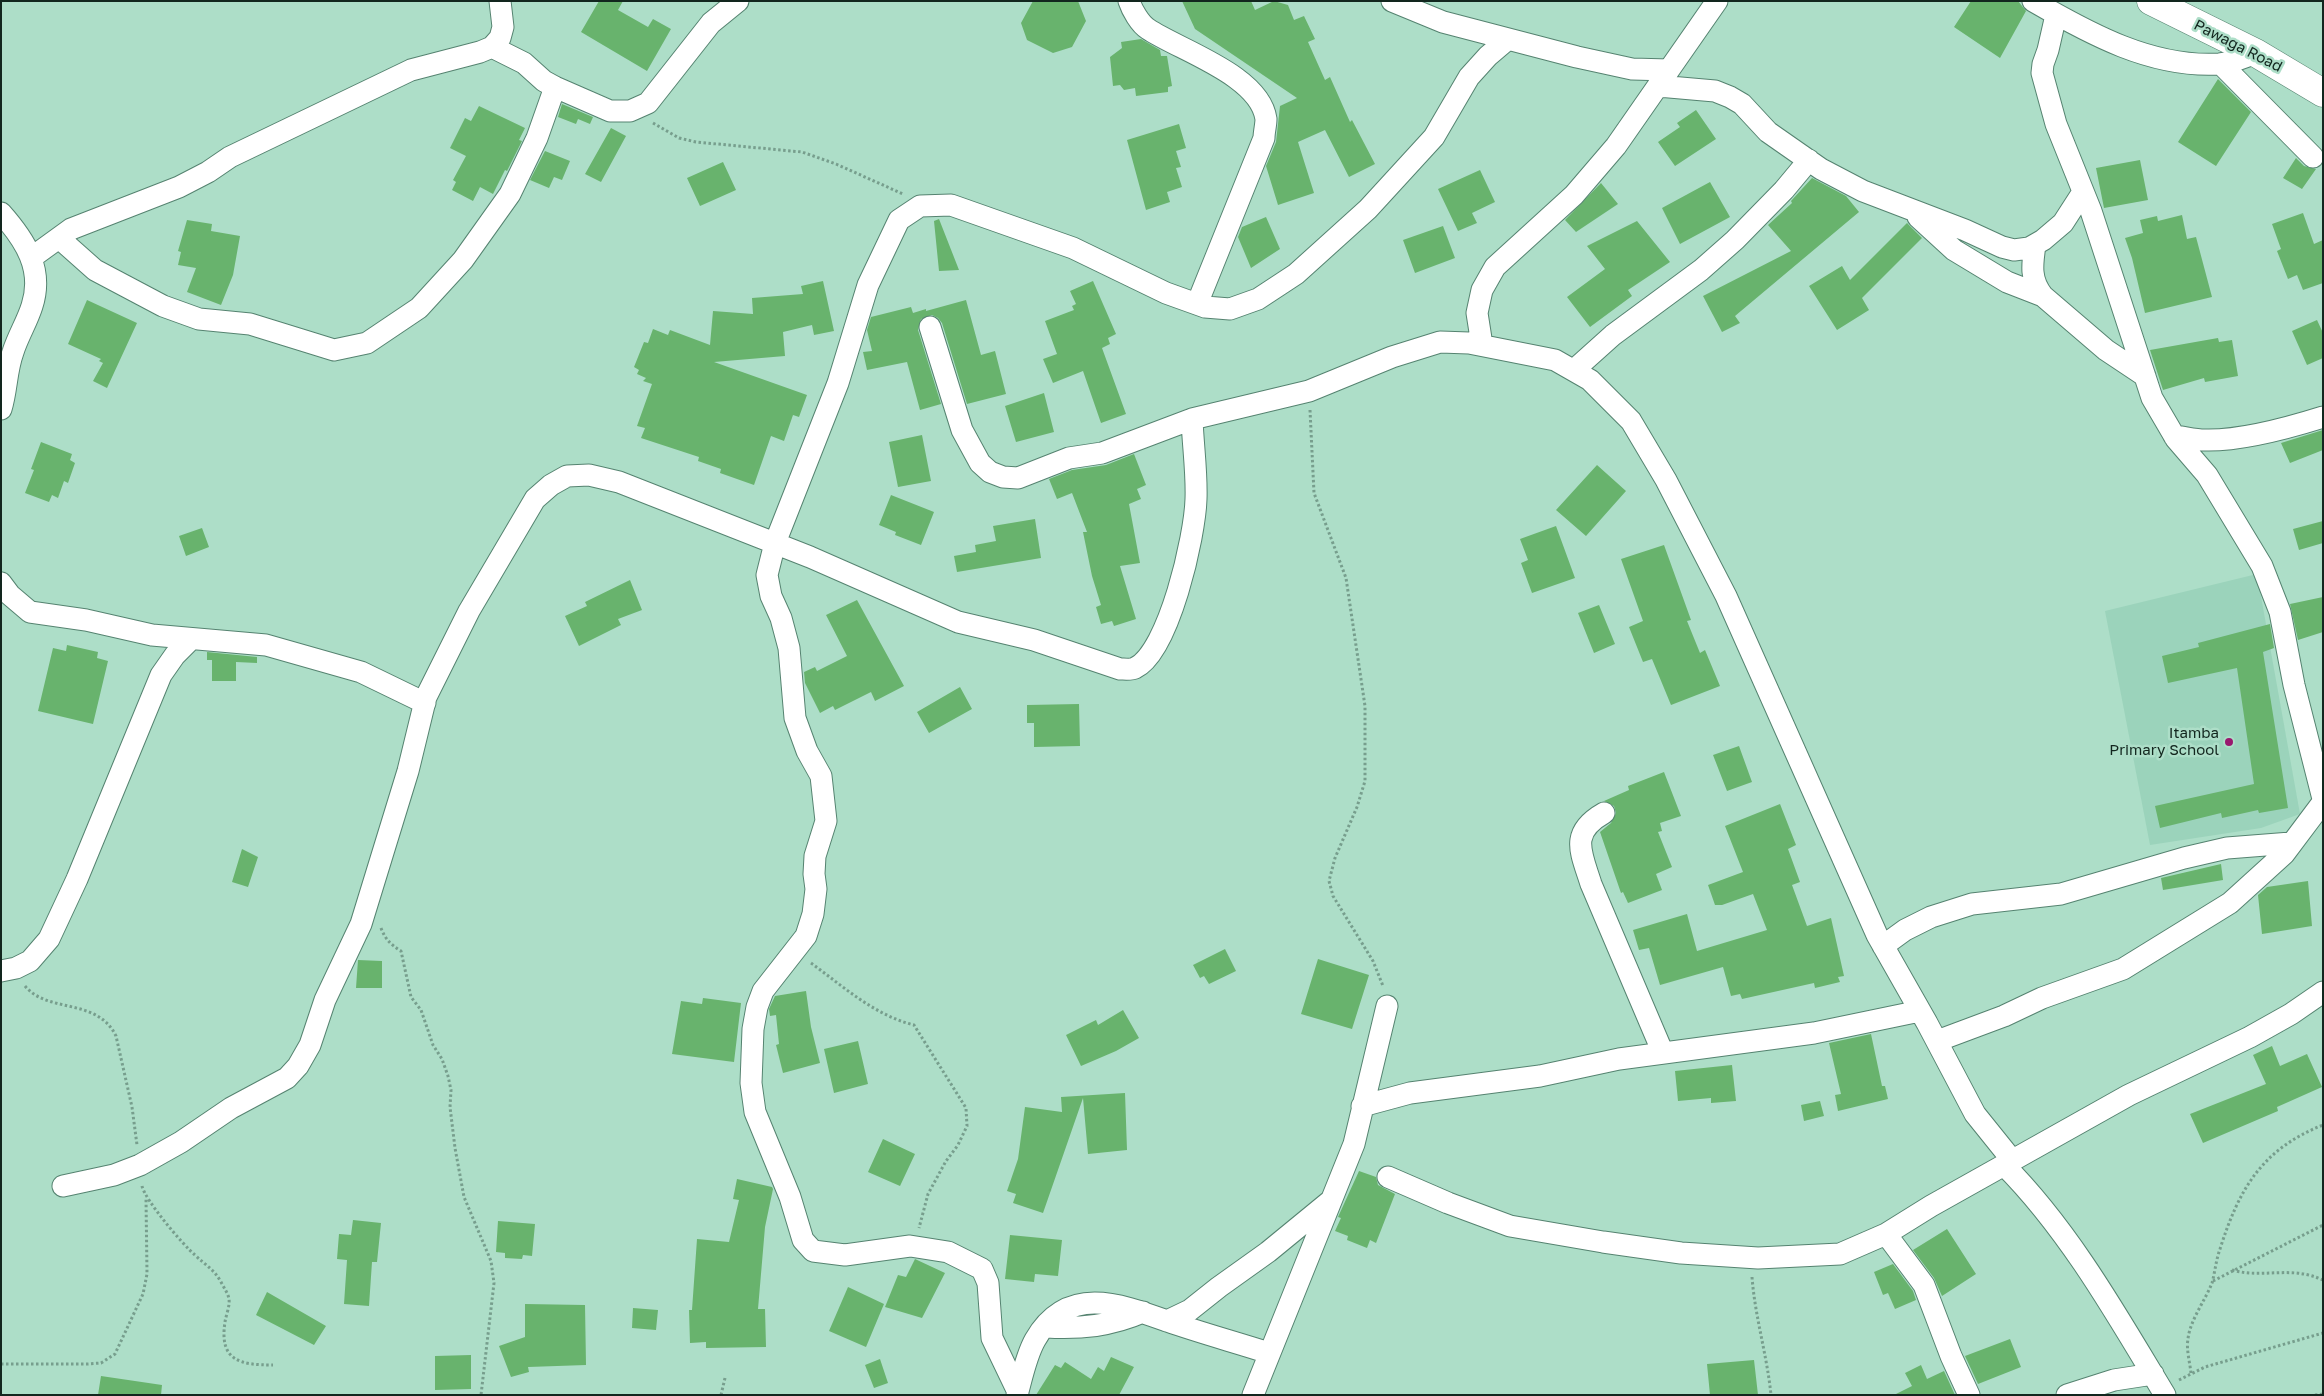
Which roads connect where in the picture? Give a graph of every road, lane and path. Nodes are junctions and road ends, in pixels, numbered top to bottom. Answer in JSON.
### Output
{"nodes":[{"id":1,"x":500,"y":1,"type":"edge"},
{"id":2,"x":738,"y":1,"type":"edge"},
{"id":3,"x":1129,"y":1,"type":"edge"},
{"id":4,"x":1392,"y":1,"type":"edge"},
{"id":5,"x":1717,"y":1,"type":"edge"},
{"id":6,"x":2033,"y":1,"type":"edge"},
{"id":7,"x":2151,"y":1,"type":"edge"},
{"id":8,"x":2056,"y":15,"type":"junction"},
{"id":9,"x":1508,"y":39,"type":"junction"},
{"id":10,"x":492,"y":47,"type":"junction"},
{"id":11,"x":2256,"y":53,"type":"junction"},
{"id":12,"x":2221,"y":64,"type":"junction"},
{"id":13,"x":1664,"y":78,"type":"junction"},
{"id":14,"x":555,"y":87,"type":"junction"},
{"id":15,"x":2323,"y":93,"type":"edge"},
{"id":16,"x":630,"y":111,"type":"junction"},
{"id":17,"x":2313,"y":157,"type":"dead end"},
{"id":18,"x":1809,"y":160,"type":"junction"},
{"id":19,"x":2083,"y":192,"type":"junction"},
{"id":20,"x":926,"y":206,"type":"junction"},
{"id":21,"x":1911,"y":210,"type":"junction"},
{"id":22,"x":1,"y":213,"type":"edge"},
{"id":23,"x":59,"y":238,"type":"junction"},
{"id":24,"x":2035,"y":246,"type":"junction"},
{"id":25,"x":31,"y":258,"type":"junction"},
{"id":26,"x":2043,"y":296,"type":"junction"},
{"id":27,"x":1197,"y":304,"type":"junction"},
{"id":28,"x":930,"y":327,"type":"dead end"},
{"id":29,"x":1482,"y":345,"type":"junction"},
{"id":30,"x":1574,"y":370,"type":"junction"},
{"id":31,"x":2146,"y":376,"type":"junction"},
{"id":32,"x":1309,"y":391,"type":"junction"},
{"id":33,"x":1,"y":409,"type":"edge"},
{"id":34,"x":2323,"y":417,"type":"edge"},
{"id":35,"x":1192,"y":419,"type":"junction"},
{"id":36,"x":2174,"y":436,"type":"junction"},
{"id":37,"x":775,"y":543,"type":"junction"},
{"id":38,"x":1,"y":583,"type":"edge"},
{"id":39,"x":191,"y":639,"type":"junction"},
{"id":40,"x":425,"y":703,"type":"junction"},
{"id":41,"x":2319,"y":768,"type":"edge"},
{"id":42,"x":2323,"y":800,"type":"edge"},
{"id":43,"x":1604,"y":813,"type":"dead end"},
{"id":44,"x":2291,"y":843,"type":"junction"},
{"id":45,"x":371,"y":893,"type":"junction"},
{"id":46,"x":1883,"y":946,"type":"junction"},
{"id":47,"x":794,"y":951,"type":"junction"},
{"id":48,"x":8,"y":969,"type":"edge"},
{"id":49,"x":2323,"y":992,"type":"edge"},
{"id":50,"x":1387,"y":1006,"type":"joint"},
{"id":51,"x":1920,"y":1011,"type":"junction"},
{"id":52,"x":1936,"y":1041,"type":"junction"},
{"id":53,"x":1663,"y":1053,"type":"junction"},
{"id":54,"x":1362,"y":1106,"type":"junction"},
{"id":55,"x":2323,"y":1125,"type":"edge"},
{"id":56,"x":2008,"y":1163,"type":"junction"},
{"id":57,"x":140,"y":1166,"type":"junction"},
{"id":58,"x":1388,"y":1177,"type":"dead end"},
{"id":59,"x":63,"y":1186,"type":"dead end"},
{"id":60,"x":146,"y":1197,"type":"junction"},
{"id":61,"x":1330,"y":1202,"type":"junction"},
{"id":62,"x":2323,"y":1225,"type":"edge"},
{"id":63,"x":1886,"y":1234,"type":"junction"},
{"id":64,"x":910,"y":1246,"type":"junction"},
{"id":65,"x":1758,"y":1258,"type":"junction"},
{"id":66,"x":2231,"y":1270,"type":"junction"},
{"id":67,"x":2323,"y":1280,"type":"edge"},
{"id":68,"x":2212,"y":1281,"type":"junction"},
{"id":69,"x":1167,"y":1321,"type":"junction"},
{"id":70,"x":2323,"y":1333,"type":"edge"},
{"id":71,"x":1269,"y":1353,"type":"junction"},
{"id":72,"x":1,"y":1364,"type":"edge"},
{"id":73,"x":273,"y":1365,"type":"dead end"},
{"id":74,"x":2191,"y":1373,"type":"junction"},
{"id":75,"x":2152,"y":1374,"type":"junction"},
{"id":76,"x":725,"y":1378,"type":"dead end"},
{"id":77,"x":2170,"y":1390,"type":"edge"},
{"id":78,"x":1017,"y":1393,"type":"edge"},
{"id":79,"x":2323,"y":1394,"type":"edge"},
{"id":80,"x":481,"y":1395,"type":"edge"},
{"id":81,"x":721,"y":1395,"type":"edge"},
{"id":82,"x":1253,"y":1395,"type":"edge"},
{"id":83,"x":1771,"y":1395,"type":"edge"},
{"id":84,"x":1970,"y":1395,"type":"edge"},
{"id":85,"x":2067,"y":1395,"type":"edge"},
{"id":86,"x":2315,"y":1395,"type":"edge"}],
"edges":[{"from":1,"to":10,"type":"street"},
{"from":2,"to":16,"type":"street"},
{"from":3,"to":27,"type":"street"},
{"from":4,"to":9,"type":"street"},
{"from":5,"to":13,"type":"street"},
{"from":6,"to":8,"type":"street"},
{"from":7,"to":11,"type":"main road","name":"Pawaga Road"},
{"from":8,"to":12,"type":"street"},
{"from":8,"to":19,"type":"street"},
{"from":9,"to":13,"type":"street"},
{"from":9,"to":27,"type":"street"},
{"from":10,"to":14,"type":"street"},
{"from":10,"to":23,"type":"street"},
{"from":11,"to":12,"type":"street"},
{"from":11,"to":15,"type":"main road","name":"Pawaga Road"},
{"from":12,"to":17,"type":"street"},
{"from":13,"to":18,"type":"street"},
{"from":13,"to":29,"type":"street"},
{"from":14,"to":16,"type":"street"},
{"from":14,"to":23,"type":"street"},
{"from":16,"to":20,"type":"path"},
{"from":18,"to":21,"type":"street"},
{"from":18,"to":30,"type":"street"},
{"from":19,"to":24,"type":"street"},
{"from":19,"to":31,"type":"street"},
{"from":20,"to":27,"type":"street"},
{"from":20,"to":37,"type":"street"},
{"from":21,"to":24,"type":"street"},
{"from":21,"to":26,"type":"street"},
{"from":22,"to":25,"type":"street"},
{"from":23,"to":25,"type":"street"},
{"from":24,"to":26,"type":"street"},
{"from":25,"to":33,"type":"street"},
{"from":26,"to":31,"type":"street"},
{"from":28,"to":35,"type":"street"},
{"from":29,"to":30,"type":"street"},
{"from":29,"to":32,"type":"street"},
{"from":30,"to":46,"type":"street"},
{"from":31,"to":36,"type":"street"},
{"from":32,"to":35,"type":"street"},
{"from":32,"to":50,"type":"path"},
{"from":34,"to":36,"type":"street"},
{"from":35,"to":37,"type":"street"},
{"from":36,"to":41,"type":"street"},
{"from":37,"to":40,"type":"street"},
{"from":37,"to":47,"type":"street"},
{"from":38,"to":39,"type":"street"},
{"from":39,"to":40,"type":"street"},
{"from":39,"to":48,"type":"street"},
{"from":40,"to":45,"type":"street"},
{"from":41,"to":42,"type":"street"},
{"from":42,"to":44,"type":"street"},
{"from":43,"to":53,"type":"street"},
{"from":44,"to":46,"type":"street"},
{"from":44,"to":52,"type":"street"},
{"from":45,"to":57,"type":"street"},
{"from":45,"to":80,"type":"path"},
{"from":46,"to":51,"type":"street"},
{"from":47,"to":64,"type":"path"},
{"from":47,"to":64,"type":"street"},
{"from":48,"to":57,"type":"path"},
{"from":49,"to":56,"type":"street"},
{"from":50,"to":54,"type":"street"},
{"from":51,"to":52,"type":"street"},
{"from":51,"to":53,"type":"street"},
{"from":52,"to":56,"type":"street"},
{"from":53,"to":54,"type":"street"},
{"from":54,"to":61,"type":"street"},
{"from":55,"to":68,"type":"path"},
{"from":56,"to":63,"type":"street"},
{"from":56,"to":75,"type":"street"},
{"from":57,"to":59,"type":"street"},
{"from":57,"to":60,"type":"path"},
{"from":58,"to":65,"type":"street"},
{"from":60,"to":72,"type":"path"},
{"from":60,"to":73,"type":"path"},
{"from":61,"to":69,"type":"street"},
{"from":61,"to":71,"type":"street"},
{"from":62,"to":66,"type":"path"},
{"from":63,"to":65,"type":"street"},
{"from":63,"to":84,"type":"street"},
{"from":64,"to":78,"type":"street"},
{"from":65,"to":83,"type":"path"},
{"from":66,"to":67,"type":"path"},
{"from":66,"to":68,"type":"path"},
{"from":68,"to":74,"type":"path"},
{"from":69,"to":71,"type":"street"},
{"from":69,"to":78,"type":"street"},
{"from":70,"to":74,"type":"path"},
{"from":71,"to":82,"type":"street"},
{"from":74,"to":77,"type":"path"},
{"from":75,"to":77,"type":"street"},
{"from":75,"to":85,"type":"street"},
{"from":76,"to":81,"type":"path"},
{"from":79,"to":86,"type":"path"}]}
